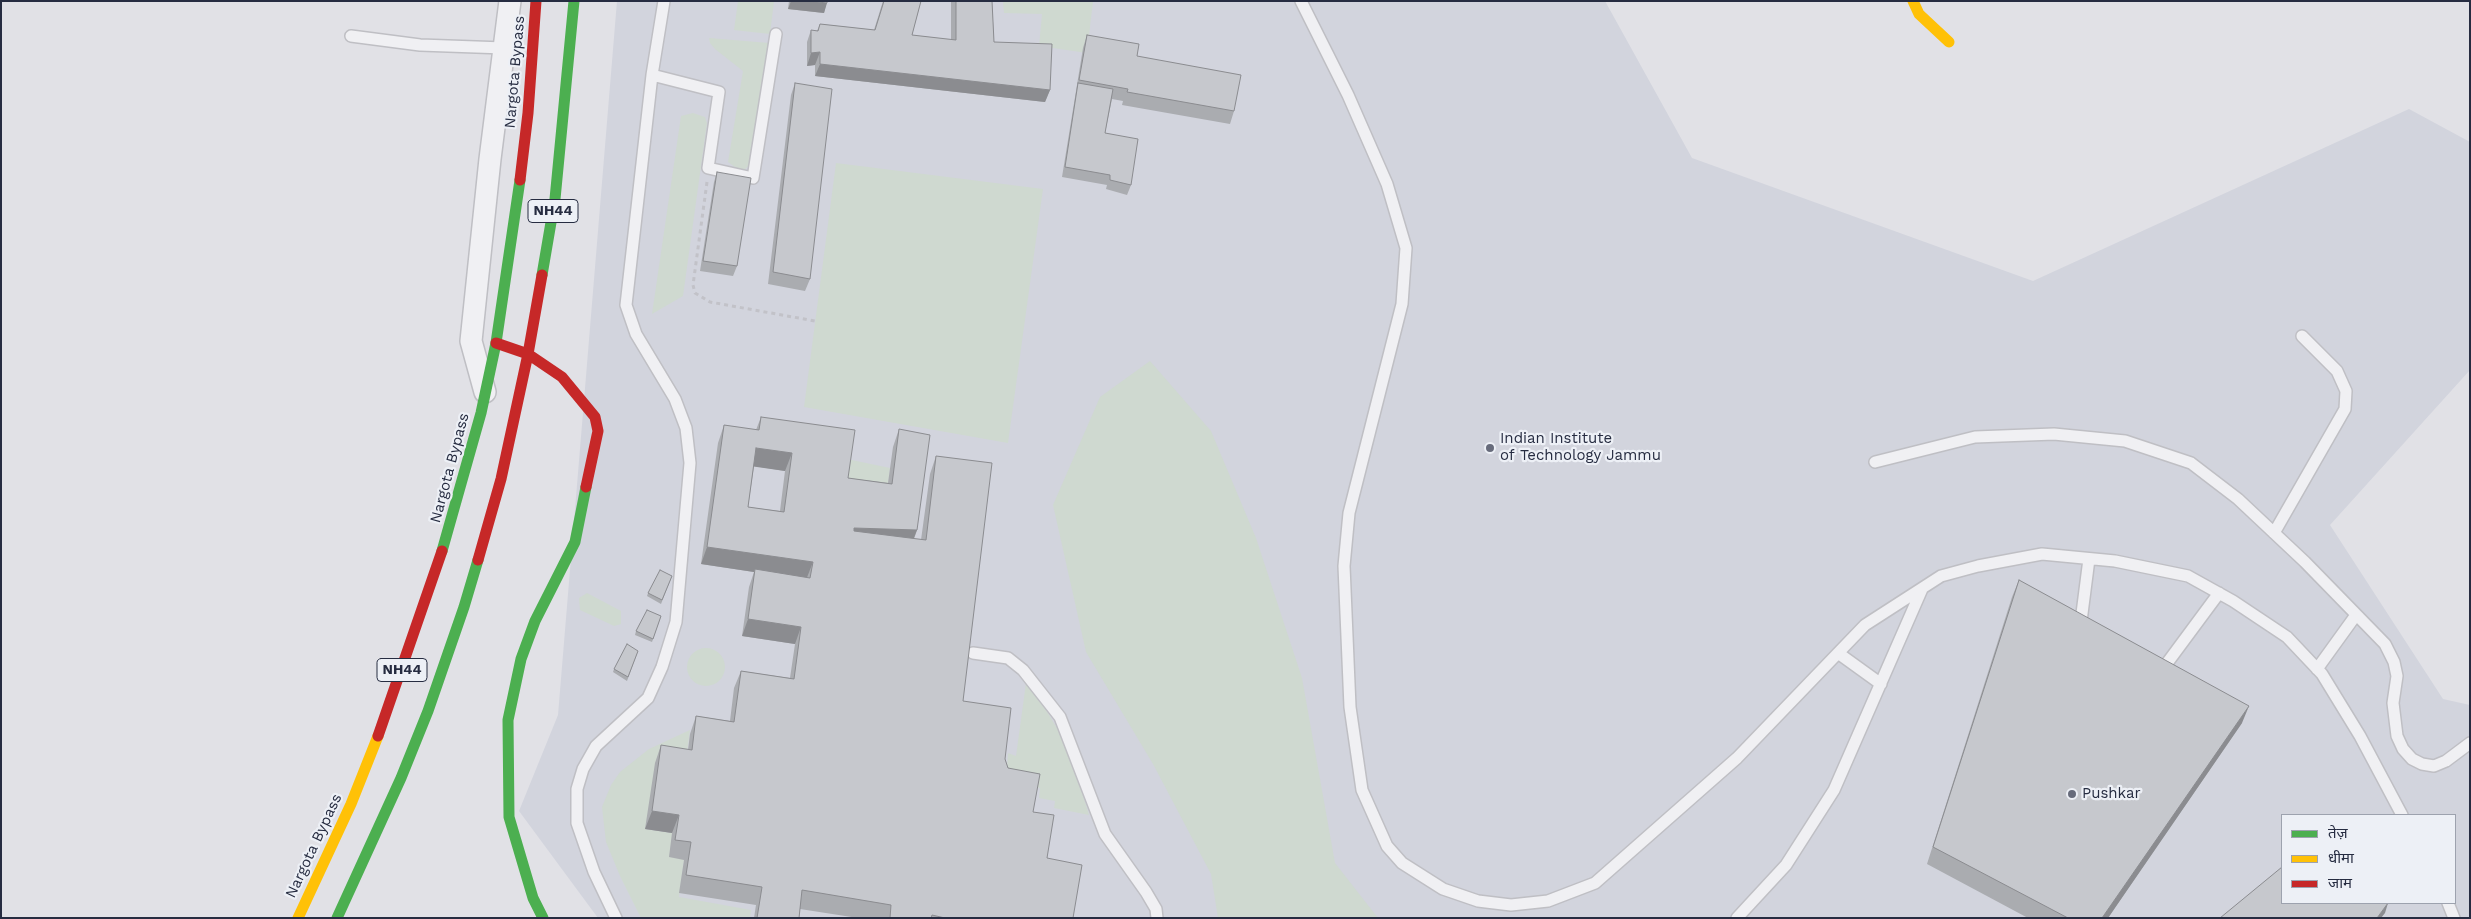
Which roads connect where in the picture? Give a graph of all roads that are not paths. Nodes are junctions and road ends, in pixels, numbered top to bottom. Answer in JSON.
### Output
{"nodes":[{"id":1,"x":510,"y":1,"type":"edge"},
{"id":2,"x":536,"y":1,"type":"edge"},
{"id":3,"x":574,"y":1,"type":"edge"},
{"id":4,"x":664,"y":1,"type":"edge"},
{"id":5,"x":1301,"y":1,"type":"edge"},
{"id":6,"x":1913,"y":1,"type":"edge"},
{"id":7,"x":776,"y":34,"type":"dead end"},
{"id":8,"x":351,"y":36,"type":"dead end"},
{"id":9,"x":1950,"y":42,"type":"dead end"},
{"id":10,"x":504,"y":48,"type":"junction"},
{"id":11,"x":652,"y":76,"type":"junction"},
{"id":12,"x":2302,"y":336,"type":"dead end"},
{"id":13,"x":496,"y":343,"type":"junction"},
{"id":14,"x":528,"y":354,"type":"junction"},
{"id":15,"x":483,"y":403,"type":"junction"},
{"id":16,"x":1875,"y":462,"type":"dead end"},
{"id":17,"x":2274,"y":533,"type":"junction"},
{"id":18,"x":2089,"y":559,"type":"junction"},
{"id":19,"x":1922,"y":588,"type":"junction"},
{"id":20,"x":2218,"y":593,"type":"junction"},
{"id":21,"x":2356,"y":615,"type":"junction"},
{"id":22,"x":2078,"y":642,"type":"edge"},
{"id":23,"x":973,"y":653,"type":"edge"},
{"id":24,"x":1838,"y":653,"type":"junction"},
{"id":25,"x":2317,"y":669,"type":"junction"},
{"id":26,"x":1880,"y":684,"type":"junction"},
{"id":27,"x":2150,"y":686,"type":"edge"},
{"id":28,"x":2470,"y":743,"type":"edge"},
{"id":29,"x":2401,"y":814,"type":"edge"},
{"id":30,"x":2448,"y":904,"type":"edge"},
{"id":31,"x":298,"y":918,"type":"edge"},
{"id":32,"x":337,"y":918,"type":"edge"},
{"id":33,"x":543,"y":918,"type":"edge"},
{"id":34,"x":616,"y":918,"type":"edge"},
{"id":35,"x":1157,"y":918,"type":"edge"},
{"id":36,"x":1737,"y":918,"type":"edge"},
{"id":37,"x":2454,"y":918,"type":"edge"}],
"edges":[{"from":1,"to":10,"type":"street"},
{"from":2,"to":13,"type":"main road","name":"Nargota Bypass","number":"NH44"},
{"from":3,"to":14,"type":"main road","number":"NH44"},
{"from":4,"to":11,"type":"lane"},
{"from":5,"to":24,"type":"lane"},
{"from":6,"to":9,"type":"main road"},
{"from":7,"to":11,"type":"lane"},
{"from":8,"to":10,"type":"lane"},
{"from":10,"to":15,"type":"street"},
{"from":11,"to":34,"type":"lane"},
{"from":12,"to":17,"type":"lane"},
{"from":13,"to":14,"type":"main road"},
{"from":13,"to":15,"type":"main road","name":"Nargota Bypass","number":"NH44"},
{"from":14,"to":32,"type":"main road","number":"NH44"},
{"from":14,"to":33,"type":"main road"},
{"from":15,"to":31,"type":"main road","name":"Nargota Bypass","number":"NH44"},
{"from":16,"to":17,"type":"lane"},
{"from":17,"to":21,"type":"lane"},
{"from":18,"to":19,"type":"lane"},
{"from":18,"to":20,"type":"lane"},
{"from":18,"to":22,"type":"lane"},
{"from":19,"to":24,"type":"lane"},
{"from":19,"to":26,"type":"lane"},
{"from":20,"to":25,"type":"lane"},
{"from":20,"to":27,"type":"lane"},
{"from":21,"to":25,"type":"lane"},
{"from":21,"to":28,"type":"lane"},
{"from":23,"to":35,"type":"lane"},
{"from":24,"to":26,"type":"lane"},
{"from":25,"to":29,"type":"lane"},
{"from":26,"to":36,"type":"lane"},
{"from":30,"to":37,"type":"lane"}]}
